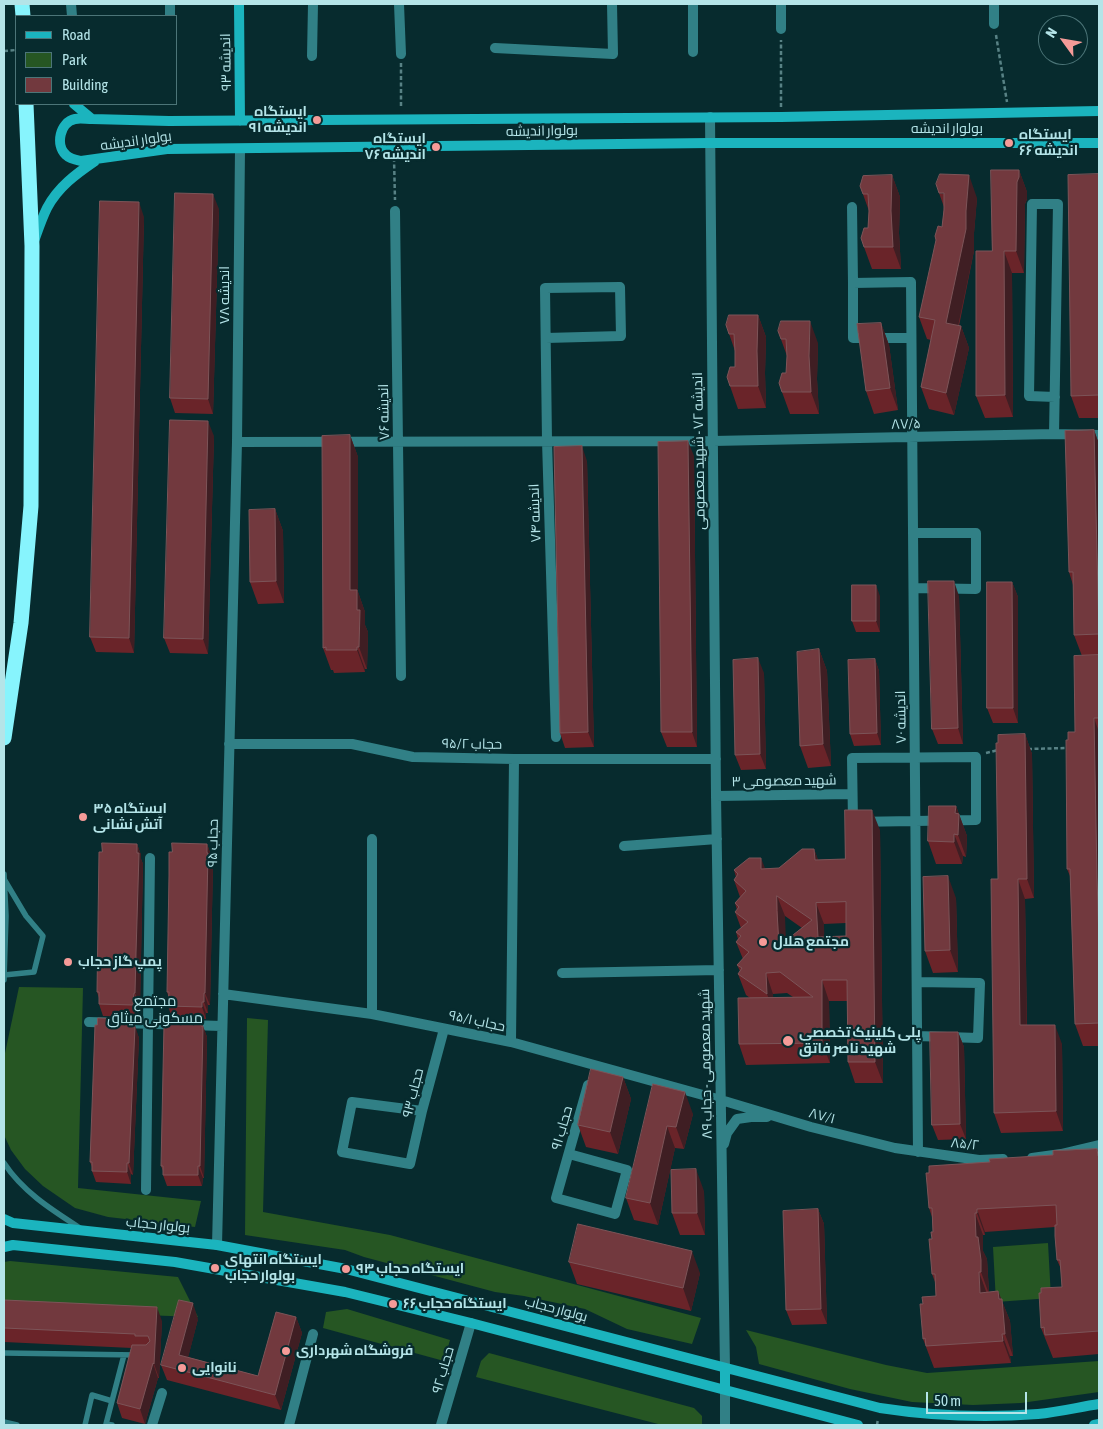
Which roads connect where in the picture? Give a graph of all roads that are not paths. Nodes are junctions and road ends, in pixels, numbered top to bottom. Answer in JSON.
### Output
{"nodes":[{"id":1,"x":239,"y":4,"type":"edge"},
{"id":2,"x":313,"y":4,"type":"edge"},
{"id":3,"x":399,"y":4,"type":"edge"},
{"id":4,"x":612,"y":4,"type":"edge"},
{"id":5,"x":693,"y":4,"type":"edge"},
{"id":6,"x":781,"y":4,"type":"edge"},
{"id":7,"x":994,"y":4,"type":"edge"},
{"id":8,"x":994,"y":24,"type":"road end"},
{"id":9,"x":781,"y":29,"type":"road end"},
{"id":10,"x":495,"y":48,"type":"dead end"},
{"id":11,"x":693,"y":52,"type":"dead end"},
{"id":12,"x":400,"y":54,"type":"road end"},
{"id":13,"x":312,"y":56,"type":"dead end"},
{"id":14,"x":26,"y":105,"type":"edge"},
{"id":15,"x":75,"y":105,"type":"edge"},
{"id":16,"x":1099,"y":111,"type":"edge"},
{"id":17,"x":710,"y":116,"type":"junction"},
{"id":18,"x":92,"y":119,"type":"junction"},
{"id":19,"x":240,"y":120,"type":"junction"},
{"id":20,"x":710,"y":142,"type":"junction"},
{"id":21,"x":1099,"y":143,"type":"edge"},
{"id":22,"x":240,"y":149,"type":"junction"},
{"id":23,"x":98,"y":159,"type":"junction"},
{"id":24,"x":852,"y":207,"type":"dead end"},
{"id":25,"x":395,"y":211,"type":"road end"},
{"id":26,"x":32,"y":246,"type":"junction"},
{"id":27,"x":853,"y":283,"type":"junction"},
{"id":28,"x":546,"y":338,"type":"junction"},
{"id":29,"x":911,"y":338,"type":"junction"},
{"id":30,"x":1055,"y":397,"type":"junction"},
{"id":31,"x":1054,"y":434,"type":"junction"},
{"id":32,"x":1099,"y":435,"type":"edge"},
{"id":33,"x":912,"y":438,"type":"junction"},
{"id":34,"x":398,"y":441,"type":"junction"},
{"id":35,"x":547,"y":441,"type":"junction"},
{"id":36,"x":713,"y":441,"type":"junction"},
{"id":37,"x":237,"y":442,"type":"junction"},
{"id":38,"x":913,"y":533,"type":"junction"},
{"id":39,"x":914,"y":588,"type":"junction"},
{"id":40,"x":401,"y":676,"type":"dead end"},
{"id":41,"x":556,"y":737,"type":"dead end"},
{"id":42,"x":4,"y":738,"type":"edge"},
{"id":43,"x":230,"y":744,"type":"junction"},
{"id":44,"x":915,"y":758,"type":"junction"},
{"id":45,"x":514,"y":759,"type":"junction"},
{"id":46,"x":716,"y":759,"type":"junction"},
{"id":47,"x":852,"y":794,"type":"junction"},
{"id":48,"x":716,"y":796,"type":"junction"},
{"id":49,"x":916,"y":821,"type":"junction"},
{"id":50,"x":372,"y":839,"type":"dead end"},
{"id":51,"x":717,"y":839,"type":"junction"},
{"id":52,"x":624,"y":846,"type":"dead end"},
{"id":53,"x":150,"y":858,"type":"dead end"},
{"id":54,"x":4,"y":874,"type":"edge"},
{"id":55,"x":4,"y":879,"type":"edge"},
{"id":56,"x":719,"y":970,"type":"junction"},
{"id":57,"x":562,"y":973,"type":"dead end"},
{"id":58,"x":4,"y":977,"type":"edge"},
{"id":59,"x":917,"y":982,"type":"junction"},
{"id":60,"x":223,"y":994,"type":"junction"},
{"id":61,"x":372,"y":1014,"type":"junction"},
{"id":62,"x":89,"y":1022,"type":"dead end"},
{"id":63,"x":148,"y":1024,"type":"junction"},
{"id":64,"x":222,"y":1026,"type":"junction"},
{"id":65,"x":444,"y":1029,"type":"junction"},
{"id":66,"x":917,"y":1036,"type":"junction"},
{"id":67,"x":511,"y":1042,"type":"junction"},
{"id":68,"x":593,"y":1065,"type":"junction"},
{"id":69,"x":721,"y":1100,"type":"junction"},
{"id":70,"x":422,"y":1111,"type":"junction"},
{"id":71,"x":780,"y":1118,"type":"junction"},
{"id":72,"x":1099,"y":1145,"type":"edge"},
{"id":73,"x":918,"y":1152,"type":"junction"},
{"id":74,"x":569,"y":1154,"type":"junction"},
{"id":75,"x":722,"y":1155,"type":"junction"},
{"id":76,"x":4,"y":1163,"type":"edge"},
{"id":77,"x":146,"y":1190,"type":"dead end"},
{"id":78,"x":4,"y":1219,"type":"edge"},
{"id":79,"x":84,"y":1231,"type":"junction"},
{"id":80,"x":217,"y":1246,"type":"junction"},
{"id":81,"x":4,"y":1247,"type":"edge"},
{"id":82,"x":471,"y":1323,"type":"junction"},
{"id":83,"x":313,"y":1334,"type":"dead end"},
{"id":84,"x":4,"y":1353,"type":"edge"},
{"id":85,"x":124,"y":1355,"type":"junction"},
{"id":86,"x":142,"y":1355,"type":"edge"},
{"id":87,"x":725,"y":1368,"type":"junction"},
{"id":88,"x":725,"y":1390,"type":"junction"},
{"id":89,"x":162,"y":1393,"type":"dead end"},
{"id":90,"x":112,"y":1400,"type":"junction"},
{"id":91,"x":1099,"y":1404,"type":"edge"},
{"id":92,"x":4,"y":1422,"type":"edge"},
{"id":93,"x":1099,"y":1424,"type":"edge"},
{"id":94,"x":17,"y":1425,"type":"edge"},
{"id":95,"x":85,"y":1425,"type":"edge"},
{"id":96,"x":112,"y":1425,"type":"edge"},
{"id":97,"x":152,"y":1425,"type":"edge"},
{"id":98,"x":289,"y":1425,"type":"edge"},
{"id":99,"x":441,"y":1425,"type":"edge"},
{"id":100,"x":726,"y":1425,"type":"edge"},
{"id":101,"x":858,"y":1425,"type":"edge"},
{"id":102,"x":1094,"y":1425,"type":"edge"}],
"edges":[{"from":1,"to":19,"type":"main road","name":"اندیشه ۹۳"},
{"from":2,"to":13,"type":"street"},
{"from":3,"to":12,"type":"street"},
{"from":4,"to":10,"type":"street"},
{"from":5,"to":11,"type":"street"},
{"from":6,"to":9,"type":"street"},
{"from":7,"to":8,"type":"street"},
{"from":14,"to":26,"type":"highway"},
{"from":15,"to":18,"type":"main road","name":"بولوار اندیشه"},
{"from":16,"to":17,"type":"main road","name":"بولوار اندیشه"},
{"from":17,"to":19,"type":"main road","name":"بولوار اندیشه"},
{"from":17,"to":20,"type":"street","name":"اندیشه ۷۲ - شهید معصومی"},
{"from":18,"to":19,"type":"main road","name":"بولوار اندیشه"},
{"from":18,"to":23,"type":"main road"},
{"from":20,"to":21,"type":"main road","name":"بولوار اندیشه"},
{"from":20,"to":22,"type":"main road","name":"بولوار اندیشه"},
{"from":20,"to":36,"type":"street","name":"اندیشه ۷۲ - شهید معصومی"},
{"from":22,"to":23,"type":"main road","name":"بولوار اندیشه"},
{"from":22,"to":37,"type":"street","name":"اندیشه ۷۸"},
{"from":23,"to":26,"type":"main road","name":"بولوار اندیشه"},
{"from":24,"to":27,"type":"street"},
{"from":25,"to":34,"type":"street","name":"اندیشه ۷۶"},
{"from":26,"to":42,"type":"highway"},
{"from":27,"to":29,"type":"street"},
{"from":27,"to":29,"type":"street","name":"اندیشه ۷۰"},
{"from":28,"to":28,"type":"street","name":"اندیشه ۷۴"},
{"from":28,"to":35,"type":"street","name":"اندیشه ۷۴"},
{"from":29,"to":33,"type":"street","name":"اندیشه ۷۰"},
{"from":30,"to":30,"type":"street"},
{"from":30,"to":31,"type":"street"},
{"from":31,"to":32,"type":"street","name":"۸۷/۵"},
{"from":31,"to":33,"type":"street","name":"۸۷/۵"},
{"from":33,"to":36,"type":"street","name":"۸۷/۵"},
{"from":33,"to":38,"type":"street","name":"اندیشه ۷۰"},
{"from":34,"to":35,"type":"street","name":"۸۷/۵"},
{"from":34,"to":37,"type":"street","name":"۸۷/۵"},
{"from":34,"to":40,"type":"street","name":"اندیشه ۷۶"},
{"from":35,"to":36,"type":"street","name":"۸۷/۵"},
{"from":35,"to":41,"type":"street","name":"اندیشه ۷۴"},
{"from":36,"to":46,"type":"street","name":"اندیشه ۷۲ - شهید معصومی"},
{"from":37,"to":43,"type":"street","name":"حجاب ۹۵"},
{"from":38,"to":39,"type":"street","name":"اندیشه ۷۰"},
{"from":38,"to":39,"type":"street"},
{"from":39,"to":44,"type":"street","name":"اندیشه ۷۰"},
{"from":43,"to":45,"type":"street","name":"حجاب ۹۵/۲"},
{"from":43,"to":60,"type":"street","name":"حجاب ۹۵"},
{"from":44,"to":47,"type":"street"},
{"from":44,"to":49,"type":"street","name":"اندیشه ۷۰"},
{"from":44,"to":49,"type":"street"},
{"from":45,"to":46,"type":"street","name":"حجاب ۹۵/۲"},
{"from":45,"to":67,"type":"street"},
{"from":46,"to":48,"type":"street","name":"شهید معصومی - حجاب ۸۹"},
{"from":47,"to":48,"type":"street","name":"شهید معصومی ۳"},
{"from":47,"to":49,"type":"street"},
{"from":48,"to":51,"type":"street","name":"شهید معصومی - حجاب ۸۹"},
{"from":49,"to":59,"type":"street","name":"اندیشه ۷۰"},
{"from":50,"to":61,"type":"street"},
{"from":51,"to":52,"type":"street"},
{"from":51,"to":56,"type":"street","name":"شهید معصومی - حجاب ۸۹"},
{"from":53,"to":63,"type":"street"},
{"from":54,"to":55,"type":"lane"},
{"from":55,"to":58,"type":"lane"},
{"from":55,"to":58,"type":"lane"},
{"from":56,"to":57,"type":"street"},
{"from":56,"to":69,"type":"street","name":"شهید معصومی - حجاب ۸۹"},
{"from":59,"to":66,"type":"street","name":"اندیشه ۷۰"},
{"from":59,"to":66,"type":"street"},
{"from":60,"to":61,"type":"street","name":"حجاب ۹۵/۱"},
{"from":60,"to":64,"type":"street","name":"حجاب ۹۵"},
{"from":61,"to":65,"type":"street","name":"حجاب ۹۵/۱"},
{"from":62,"to":63,"type":"street"},
{"from":63,"to":64,"type":"street"},
{"from":63,"to":77,"type":"street"},
{"from":64,"to":80,"type":"street","name":"حجاب ۹۵"},
{"from":65,"to":67,"type":"street","name":"حجاب ۹۵/۱"},
{"from":65,"to":70,"type":"street","name":"حجاب ۹۳"},
{"from":66,"to":73,"type":"street","name":"اندیشه ۷۰"},
{"from":67,"to":68,"type":"street","name":"حجاب ۹۵/۱"},
{"from":68,"to":69,"type":"street","name":"حجاب ۹۵/۱"},
{"from":68,"to":74,"type":"street","name":"حجاب ۹۱"},
{"from":69,"to":71,"type":"street","name":"۸۷/۱"},
{"from":69,"to":75,"type":"street","name":"شهید معصومی - حجاب ۸۹"},
{"from":70,"to":70,"type":"street","name":"حجاب ۹۳"},
{"from":71,"to":73,"type":"street","name":"۸۷/۱"},
{"from":71,"to":75,"type":"street"},
{"from":72,"to":73,"type":"street","name":"۸۵/۲"},
{"from":74,"to":74,"type":"street","name":"حجاب ۹۱"},
{"from":75,"to":87,"type":"street","name":"شهید معصومی - حجاب ۸۹"},
{"from":76,"to":79,"type":"lane"},
{"from":78,"to":79,"type":"main road","name":"بولوار حجاب"},
{"from":79,"to":80,"type":"main road","name":"بولوار حجاب"},
{"from":80,"to":87,"type":"main road","name":"بولوار حجاب"},
{"from":81,"to":82,"type":"main road"},
{"from":82,"to":88,"type":"main road"},
{"from":82,"to":99,"type":"street","name":"حجاب ۹۲"},
{"from":83,"to":98,"type":"street"},
{"from":84,"to":85,"type":"lane"},
{"from":85,"to":86,"type":"lane"},
{"from":85,"to":90,"type":"lane"},
{"from":87,"to":88,"type":"main road"},
{"from":87,"to":91,"type":"main road","name":"بولوار حجاب"},
{"from":88,"to":100,"type":"street"},
{"from":88,"to":101,"type":"main road"},
{"from":89,"to":97,"type":"street"},
{"from":90,"to":95,"type":"lane"},
{"from":90,"to":96,"type":"lane"},
{"from":92,"to":94,"type":"lane"},
{"from":93,"to":102,"type":"main road"}]}
